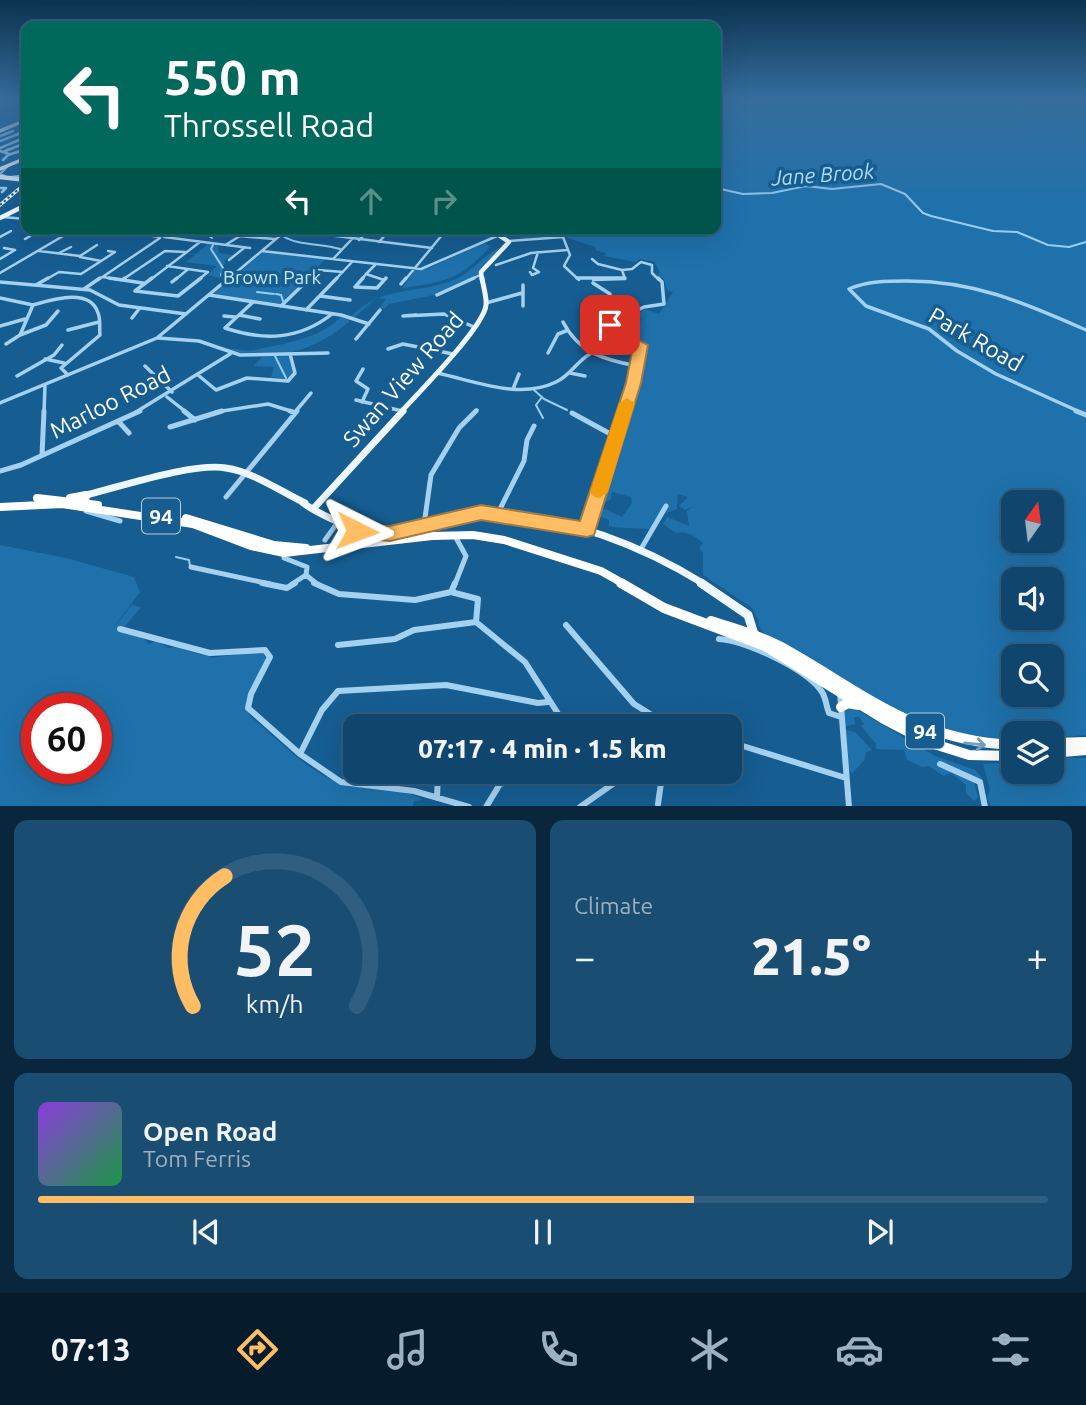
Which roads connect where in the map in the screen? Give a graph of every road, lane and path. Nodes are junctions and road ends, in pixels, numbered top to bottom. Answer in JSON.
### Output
{"nodes":[{"id":1,"x":15,"y":136,"type":"edge"},
{"id":2,"x":10,"y":138,"type":"junction"},
{"id":3,"x":21,"y":139,"type":"edge"},
{"id":4,"x":0,"y":141,"type":"edge"},
{"id":5,"x":21,"y":141,"type":"edge"},
{"id":6,"x":21,"y":142,"type":"edge"},
{"id":7,"x":0,"y":149,"type":"edge"},
{"id":8,"x":21,"y":150,"type":"edge"},
{"id":9,"x":7,"y":153,"type":"junction"},
{"id":10,"x":3,"y":160,"type":"dead end"},
{"id":11,"x":21,"y":160,"type":"edge"},
{"id":12,"x":0,"y":169,"type":"edge"},
{"id":13,"x":0,"y":178,"type":"edge"},
{"id":14,"x":21,"y":180,"type":"edge"},
{"id":15,"x":21,"y":208,"type":"edge"},
{"id":16,"x":2,"y":218,"type":"edge"},
{"id":17,"x":21,"y":219,"type":"edge"},
{"id":18,"x":11,"y":231,"type":"dead end"},
{"id":19,"x":32,"y":235,"type":"edge"},
{"id":20,"x":65,"y":235,"type":"edge"},
{"id":21,"x":147,"y":235,"type":"edge"},
{"id":22,"x":165,"y":235,"type":"edge"},
{"id":23,"x":281,"y":235,"type":"edge"},
{"id":24,"x":326,"y":235,"type":"edge"},
{"id":25,"x":364,"y":235,"type":"edge"},
{"id":26,"x":385,"y":235,"type":"edge"},
{"id":27,"x":444,"y":235,"type":"edge"},
{"id":28,"x":497,"y":235,"type":"joint"},
{"id":29,"x":0,"y":237,"type":"edge"},
{"id":30,"x":162,"y":237,"type":"junction"},
{"id":31,"x":25,"y":239,"type":"dead end"},
{"id":32,"x":276,"y":239,"type":"junction"},
{"id":33,"x":353,"y":239,"type":"junction"},
{"id":34,"x":359,"y":240,"type":"junction"},
{"id":35,"x":509,"y":241,"type":"junction"},
{"id":36,"x":200,"y":242,"type":"junction"},
{"id":37,"x":379,"y":243,"type":"junction"},
{"id":38,"x":97,"y":245,"type":"dead end"},
{"id":39,"x":226,"y":245,"type":"junction"},
{"id":40,"x":71,"y":247,"type":"dead end"},
{"id":41,"x":245,"y":247,"type":"junction"},
{"id":42,"x":4,"y":248,"type":"dead end"},
{"id":43,"x":250,"y":248,"type":"dead end"},
{"id":44,"x":432,"y":248,"type":"junction"},
{"id":45,"x":264,"y":250,"type":"junction"},
{"id":46,"x":567,"y":250,"type":"junction"},
{"id":47,"x":38,"y":251,"type":"junction"},
{"id":48,"x":108,"y":251,"type":"dead end"},
{"id":49,"x":538,"y":252,"type":"junction"},
{"id":50,"x":186,"y":253,"type":"junction"},
{"id":51,"x":58,"y":254,"type":"junction"},
{"id":52,"x":79,"y":256,"type":"junction"},
{"id":53,"x":0,"y":259,"type":"edge"},
{"id":54,"x":333,"y":259,"type":"junction"},
{"id":55,"x":592,"y":259,"type":"dead end"},
{"id":56,"x":229,"y":260,"type":"dead end"},
{"id":57,"x":101,"y":261,"type":"junction"},
{"id":58,"x":353,"y":261,"type":"junction"},
{"id":59,"x":375,"y":264,"type":"junction"},
{"id":60,"x":496,"y":265,"type":"dead end"},
{"id":61,"x":167,"y":266,"type":"junction"},
{"id":62,"x":188,"y":269,"type":"junction"},
{"id":63,"x":414,"y":269,"type":"junction"},
{"id":64,"x":532,"y":270,"type":"dead end"},
{"id":65,"x":622,"y":270,"type":"junction"},
{"id":66,"x":1,"y":272,"type":"edge"},
{"id":67,"x":343,"y":272,"type":"junction"},
{"id":68,"x":366,"y":274,"type":"junction"},
{"id":69,"x":481,"y":275,"type":"junction"},
{"id":70,"x":102,"y":277,"type":"junction"},
{"id":71,"x":122,"y":280,"type":"junction"},
{"id":72,"x":0,"y":282,"type":"edge"},
{"id":73,"x":172,"y":282,"type":"dead end"},
{"id":74,"x":593,"y":282,"type":"junction"},
{"id":75,"x":144,"y":283,"type":"junction"},
{"id":76,"x":401,"y":284,"type":"dead end"},
{"id":77,"x":35,"y":285,"type":"junction"},
{"id":78,"x":523,"y":285,"type":"dead end"},
{"id":79,"x":83,"y":289,"type":"junction"},
{"id":80,"x":161,"y":290,"type":"dead end"},
{"id":81,"x":522,"y":293,"type":"junction"},
{"id":82,"x":156,"y":294,"type":"junction"},
{"id":83,"x":610,"y":294,"type":"dead end"},
{"id":84,"x":437,"y":295,"type":"dead end"},
{"id":85,"x":209,"y":296,"type":"junction"},
{"id":86,"x":320,"y":296,"type":"junction"},
{"id":87,"x":0,"y":298,"type":"edge"},
{"id":88,"x":350,"y":300,"type":"dead end"},
{"id":89,"x":253,"y":302,"type":"junction"},
{"id":90,"x":486,"y":303,"type":"junction"},
{"id":91,"x":33,"y":305,"type":"junction"},
{"id":92,"x":281,"y":306,"type":"junction"},
{"id":93,"x":523,"y":306,"type":"dead end"},
{"id":94,"x":140,"y":308,"type":"junction"},
{"id":95,"x":306,"y":310,"type":"junction"},
{"id":96,"x":380,"y":310,"type":"dead end"},
{"id":97,"x":332,"y":314,"type":"junction"},
{"id":98,"x":185,"y":315,"type":"junction"},
{"id":99,"x":416,"y":315,"type":"dead end"},
{"id":100,"x":64,"y":316,"type":"dead end"},
{"id":101,"x":224,"y":316,"type":"dead end"},
{"id":102,"x":237,"y":316,"type":"junction"},
{"id":103,"x":132,"y":318,"type":"dead end"},
{"id":104,"x":25,"y":319,"type":"junction"},
{"id":105,"x":260,"y":319,"type":"dead end"},
{"id":106,"x":99,"y":322,"type":"junction"},
{"id":107,"x":563,"y":322,"type":"dead end"},
{"id":108,"x":369,"y":324,"type":"junction"},
{"id":109,"x":0,"y":326,"type":"edge"},
{"id":110,"x":474,"y":327,"type":"junction"},
{"id":111,"x":68,"y":330,"type":"dead end"},
{"id":112,"x":1086,"y":330,"type":"edge"},
{"id":113,"x":567,"y":331,"type":"junction"},
{"id":114,"x":20,"y":335,"type":"junction"},
{"id":115,"x":157,"y":338,"type":"junction"},
{"id":116,"x":356,"y":339,"type":"dead end"},
{"id":117,"x":6,"y":344,"type":"dead end"},
{"id":118,"x":62,"y":345,"type":"dead end"},
{"id":119,"x":388,"y":349,"type":"dead end"},
{"id":120,"x":328,"y":353,"type":"dead end"},
{"id":121,"x":548,"y":353,"type":"dead end"},
{"id":122,"x":230,"y":354,"type":"junction"},
{"id":123,"x":290,"y":354,"type":"junction"},
{"id":124,"x":453,"y":354,"type":"junction"},
{"id":125,"x":590,"y":354,"type":"junction"},
{"id":126,"x":44,"y":359,"type":"junction"},
{"id":127,"x":65,"y":363,"type":"junction"},
{"id":128,"x":145,"y":366,"type":"dead end"},
{"id":129,"x":637,"y":366,"type":"junction"},
{"id":130,"x":363,"y":369,"type":"dead end"},
{"id":131,"x":437,"y":373,"type":"junction"},
{"id":132,"x":570,"y":373,"type":"junction"},
{"id":133,"x":519,"y":374,"type":"dead end"},
{"id":134,"x":68,"y":375,"type":"junction"},
{"id":135,"x":198,"y":375,"type":"junction"},
{"id":136,"x":17,"y":376,"type":"dead end"},
{"id":137,"x":585,"y":376,"type":"dead end"},
{"id":138,"x":44,"y":385,"type":"junction"},
{"id":139,"x":513,"y":388,"type":"junction"},
{"id":140,"x":172,"y":392,"type":"junction"},
{"id":141,"x":311,"y":393,"type":"dead end"},
{"id":142,"x":166,"y":397,"type":"junction"},
{"id":143,"x":356,"y":400,"type":"dead end"},
{"id":144,"x":362,"y":402,"type":"junction"},
{"id":145,"x":1,"y":403,"type":"edge"},
{"id":146,"x":477,"y":410,"type":"dead end"},
{"id":147,"x":402,"y":411,"type":"junction"},
{"id":148,"x":295,"y":413,"type":"junction"},
{"id":149,"x":572,"y":413,"type":"dead end"},
{"id":150,"x":1086,"y":415,"type":"edge"},
{"id":151,"x":195,"y":420,"type":"junction"},
{"id":152,"x":118,"y":421,"type":"junction"},
{"id":153,"x":534,"y":426,"type":"dead end"},
{"id":154,"x":170,"y":427,"type":"dead end"},
{"id":155,"x":129,"y":433,"type":"dead end"},
{"id":156,"x":616,"y":437,"type":"junction"},
{"id":157,"x":43,"y":455,"type":"junction"},
{"id":158,"x":0,"y":471,"type":"edge"},
{"id":159,"x":246,"y":474,"type":"junction"},
{"id":160,"x":226,"y":497,"type":"dead end"},
{"id":161,"x":52,"y":502,"type":"junction"},
{"id":162,"x":77,"y":502,"type":"junction"},
{"id":163,"x":0,"y":505,"type":"edge"},
{"id":164,"x":666,"y":506,"type":"dead end"},
{"id":165,"x":314,"y":509,"type":"junction"},
{"id":166,"x":498,"y":513,"type":"junction"},
{"id":167,"x":120,"y":521,"type":"dead end"},
{"id":168,"x":338,"y":522,"type":"junction"},
{"id":169,"x":424,"y":525,"type":"junction"},
{"id":170,"x":587,"y":530,"type":"junction"},
{"id":171,"x":455,"y":535,"type":"junction"},
{"id":172,"x":325,"y":540,"type":"dead end"},
{"id":173,"x":641,"y":549,"type":"junction"},
{"id":174,"x":284,"y":550,"type":"junction"},
{"id":175,"x":191,"y":567,"type":"dead end"},
{"id":176,"x":306,"y":575,"type":"junction"},
{"id":177,"x":452,"y":590,"type":"junction"},
{"id":178,"x":476,"y":622,"type":"junction"},
{"id":179,"x":566,"y":625,"type":"dead end"},
{"id":180,"x":120,"y":629,"type":"dead end"},
{"id":181,"x":752,"y":637,"type":"junction"},
{"id":182,"x":719,"y":639,"type":"dead end"},
{"id":183,"x":338,"y":645,"type":"dead end"},
{"id":184,"x":844,"y":689,"type":"junction"},
{"id":185,"x":548,"y":702,"type":"junction"},
{"id":186,"x":863,"y":705,"type":"junction"},
{"id":187,"x":841,"y":712,"type":"junction"},
{"id":188,"x":557,"y":714,"type":"edge"},
{"id":189,"x":650,"y":714,"type":"edge"},
{"id":190,"x":1086,"y":742,"type":"edge"},
{"id":191,"x":1064,"y":743,"type":"edge"},
{"id":192,"x":742,"y":745,"type":"edge"},
{"id":193,"x":1001,"y":745,"type":"edge"},
{"id":194,"x":1086,"y":750,"type":"edge"},
{"id":195,"x":1064,"y":752,"type":"edge"},
{"id":196,"x":300,"y":754,"type":"junction"},
{"id":197,"x":1001,"y":756,"type":"edge"},
{"id":198,"x":940,"y":764,"type":"dead end"},
{"id":199,"x":846,"y":778,"type":"junction"},
{"id":200,"x":438,"y":784,"type":"edge"},
{"id":201,"x":497,"y":784,"type":"edge"},
{"id":202,"x":613,"y":784,"type":"edge"},
{"id":203,"x":661,"y":784,"type":"edge"},
{"id":204,"x":437,"y":798,"type":"junction"},
{"id":205,"x":657,"y":804,"type":"dead end"},
{"id":206,"x":465,"y":806,"type":"edge"},
{"id":207,"x":486,"y":806,"type":"edge"},
{"id":208,"x":581,"y":806,"type":"edge"},
{"id":209,"x":849,"y":806,"type":"edge"},
{"id":210,"x":985,"y":806,"type":"edge"}],
"edges":[{"from":1,"to":2,"type":"street"},
{"from":2,"to":3,"type":"street"},
{"from":2,"to":4,"type":"street"},
{"from":5,"to":7,"type":"street"},
{"from":6,"to":9,"type":"street"},
{"from":7,"to":9,"type":"street"},
{"from":8,"to":9,"type":"street"},
{"from":9,"to":10,"type":"street"},
{"from":11,"to":12,"type":"main road"},
{"from":13,"to":14,"type":"main road"},
{"from":15,"to":16,"type":"main road"},
{"from":16,"to":17,"type":"street"},
{"from":18,"to":29,"type":"street"},
{"from":19,"to":31,"type":"street"},
{"from":20,"to":47,"type":"street"},
{"from":21,"to":30,"type":"street"},
{"from":22,"to":30,"type":"street"},
{"from":23,"to":32,"type":"street"},
{"from":24,"to":33,"type":"street"},
{"from":25,"to":34,"type":"street"},
{"from":26,"to":37,"type":"street"},
{"from":27,"to":44,"type":"street"},
{"from":28,"to":35,"type":"main road"},
{"from":28,"to":63,"type":"street"},
{"from":30,"to":36,"type":"street"},
{"from":30,"to":70,"type":"street"},
{"from":32,"to":39,"type":"street"},
{"from":32,"to":45,"type":"street"},
{"from":33,"to":34,"type":"street"},
{"from":33,"to":54,"type":"street"},
{"from":34,"to":37,"type":"street"},
{"from":35,"to":46,"type":"street"},
{"from":35,"to":69,"type":"main road"},
{"from":36,"to":39,"type":"street"},
{"from":36,"to":50,"type":"street"},
{"from":37,"to":44,"type":"street"},
{"from":38,"to":52,"type":"street"},
{"from":39,"to":41,"type":"street"},
{"from":40,"to":51,"type":"street"},
{"from":41,"to":43,"type":"street"},
{"from":41,"to":56,"type":"street"},
{"from":42,"to":53,"type":"street"},
{"from":44,"to":63,"type":"street"},
{"from":45,"to":54,"type":"street"},
{"from":45,"to":85,"type":"street"},
{"from":46,"to":49,"type":"street"},
{"from":46,"to":74,"type":"street"},
{"from":47,"to":51,"type":"street"},
{"from":47,"to":66,"type":"street"},
{"from":48,"to":57,"type":"street"},
{"from":49,"to":60,"type":"street"},
{"from":49,"to":64,"type":"street"},
{"from":50,"to":61,"type":"street"},
{"from":50,"to":71,"type":"street"},
{"from":51,"to":52,"type":"street"},
{"from":52,"to":57,"type":"street"},
{"from":54,"to":58,"type":"street"},
{"from":55,"to":65,"type":"street"},
{"from":57,"to":77,"type":"street"},
{"from":58,"to":59,"type":"street"},
{"from":58,"to":67,"type":"street"},
{"from":59,"to":63,"type":"street"},
{"from":59,"to":68,"type":"street"},
{"from":61,"to":62,"type":"street"},
{"from":61,"to":75,"type":"street"},
{"from":62,"to":73,"type":"street"},
{"from":62,"to":82,"type":"street"},
{"from":63,"to":76,"type":"street"},
{"from":65,"to":74,"type":"street"},
{"from":65,"to":129,"type":"street"},
{"from":67,"to":86,"type":"street"},
{"from":67,"to":92,"type":"street"},
{"from":68,"to":68,"type":"street"},
{"from":69,"to":84,"type":"street"},
{"from":69,"to":90,"type":"main road","name":"Swan View Road"},
{"from":70,"to":71,"type":"street"},
{"from":70,"to":79,"type":"street"},
{"from":71,"to":75,"type":"street"},
{"from":72,"to":77,"type":"street"},
{"from":74,"to":83,"type":"street"},
{"from":75,"to":82,"type":"street"},
{"from":77,"to":79,"type":"street"},
{"from":78,"to":81,"type":"street"},
{"from":79,"to":94,"type":"street"},
{"from":80,"to":82,"type":"street"},
{"from":81,"to":90,"type":"street"},
{"from":81,"to":93,"type":"street"},
{"from":85,"to":89,"type":"street"},
{"from":85,"to":98,"type":"street"},
{"from":86,"to":88,"type":"street"},
{"from":86,"to":95,"type":"street"},
{"from":87,"to":91,"type":"street"},
{"from":89,"to":92,"type":"street"},
{"from":89,"to":102,"type":"street"},
{"from":90,"to":110,"type":"main road","name":"Swan View Road"},
{"from":91,"to":104,"type":"street"},
{"from":91,"to":106,"type":"street"},
{"from":92,"to":95,"type":"street"},
{"from":94,"to":98,"type":"street"},
{"from":94,"to":103,"type":"street"},
{"from":95,"to":97,"type":"street"},
{"from":96,"to":108,"type":"street"},
{"from":97,"to":102,"type":"street"},
{"from":97,"to":108,"type":"street"},
{"from":98,"to":115,"type":"street"},
{"from":99,"to":110,"type":"street"},
{"from":100,"to":114,"type":"street"},
{"from":101,"to":102,"type":"street"},
{"from":102,"to":105,"type":"street"},
{"from":104,"to":109,"type":"street"},
{"from":104,"to":114,"type":"street"},
{"from":106,"to":111,"type":"street"},
{"from":106,"to":127,"type":"street"},
{"from":107,"to":113,"type":"street"},
{"from":108,"to":116,"type":"street"},
{"from":110,"to":124,"type":"main road","name":"Swan View Road"},
{"from":112,"to":150,"type":"street","name":"Park Road"},
{"from":113,"to":121,"type":"street"},
{"from":113,"to":125,"type":"street"},
{"from":114,"to":117,"type":"street"},
{"from":115,"to":122,"type":"street"},
{"from":115,"to":134,"type":"street"},
{"from":118,"to":126,"type":"street"},
{"from":119,"to":124,"type":"street"},
{"from":120,"to":123,"type":"street"},
{"from":122,"to":123,"type":"street"},
{"from":122,"to":135,"type":"street","name":"Marloo Road"},
{"from":123,"to":135,"type":"street"},
{"from":124,"to":131,"type":"main road","name":"Swan View Road"},
{"from":125,"to":129,"type":"street"},
{"from":125,"to":132,"type":"street"},
{"from":126,"to":127,"type":"street"},
{"from":126,"to":136,"type":"street"},
{"from":127,"to":134,"type":"street"},
{"from":128,"to":140,"type":"street"},
{"from":129,"to":156,"type":"street"},
{"from":130,"to":144,"type":"street"},
{"from":131,"to":139,"type":"street"},
{"from":131,"to":147,"type":"main road","name":"Swan View Road"},
{"from":132,"to":137,"type":"street"},
{"from":132,"to":139,"type":"street"},
{"from":133,"to":139,"type":"street"},
{"from":134,"to":138,"type":"street"},
{"from":135,"to":140,"type":"street","name":"Marloo Road"},
{"from":138,"to":145,"type":"street"},
{"from":138,"to":157,"type":"street"},
{"from":140,"to":142,"type":"street","name":"Marloo Road"},
{"from":141,"to":148,"type":"street"},
{"from":142,"to":151,"type":"street"},
{"from":142,"to":152,"type":"street","name":"Marloo Road"},
{"from":143,"to":144,"type":"street"},
{"from":144,"to":147,"type":"street"},
{"from":146,"to":169,"type":"street"},
{"from":147,"to":165,"type":"main road","name":"Swan View Road"},
{"from":148,"to":151,"type":"street"},
{"from":148,"to":159,"type":"street"},
{"from":149,"to":156,"type":"street"},
{"from":151,"to":154,"type":"street"},
{"from":152,"to":155,"type":"street"},
{"from":152,"to":157,"type":"street","name":"Marloo Road"},
{"from":153,"to":166,"type":"street"},
{"from":156,"to":170,"type":"street"},
{"from":157,"to":158,"type":"street","name":"Marloo Road"},
{"from":159,"to":160,"type":"street"},
{"from":159,"to":162,"type":"main road"},
{"from":159,"to":165,"type":"main road"},
{"from":161,"to":162,"type":"highway","number":"94"},
{"from":161,"to":163,"type":"highway","number":"94"},
{"from":161,"to":167,"type":"street"},
{"from":162,"to":174,"type":"highway","number":"94"},
{"from":164,"to":173,"type":"street"},
{"from":165,"to":168,"type":"main road"},
{"from":166,"to":169,"type":"main road"},
{"from":166,"to":170,"type":"main road"},
{"from":168,"to":169,"type":"main road"},
{"from":168,"to":172,"type":"street"},
{"from":170,"to":173,"type":"main road"},
{"from":171,"to":174,"type":"highway","number":"94"},
{"from":171,"to":177,"type":"street"},
{"from":171,"to":181,"type":"highway","number":"94"},
{"from":173,"to":181,"type":"main road"},
{"from":174,"to":176,"type":"street"},
{"from":174,"to":181,"type":"highway","number":"94"},
{"from":175,"to":176,"type":"street"},
{"from":176,"to":177,"type":"street"},
{"from":177,"to":178,"type":"street"},
{"from":178,"to":183,"type":"street"},
{"from":178,"to":185,"type":"street"},
{"from":179,"to":189,"type":"street"},
{"from":180,"to":196,"type":"street"},
{"from":181,"to":184,"type":"highway","number":"94"},
{"from":182,"to":187,"type":"street"},
{"from":184,"to":186,"type":"highway","number":"94"},
{"from":184,"to":187,"type":"street"},
{"from":184,"to":193,"type":"highway","number":"94","one_way":true},
{"from":185,"to":188,"type":"street"},
{"from":185,"to":196,"type":"street"},
{"from":186,"to":187,"type":"highway"},
{"from":186,"to":197,"type":"highway","number":"94"},
{"from":187,"to":199,"type":"street"},
{"from":190,"to":191,"type":"highway"},
{"from":192,"to":199,"type":"street"},
{"from":194,"to":195,"type":"highway"},
{"from":196,"to":204,"type":"street"},
{"from":198,"to":210,"type":"street"},
{"from":199,"to":209,"type":"street"},
{"from":200,"to":204,"type":"street"},
{"from":201,"to":207,"type":"street"},
{"from":202,"to":208,"type":"street"},
{"from":203,"to":205,"type":"street"},
{"from":204,"to":206,"type":"street"}]}
